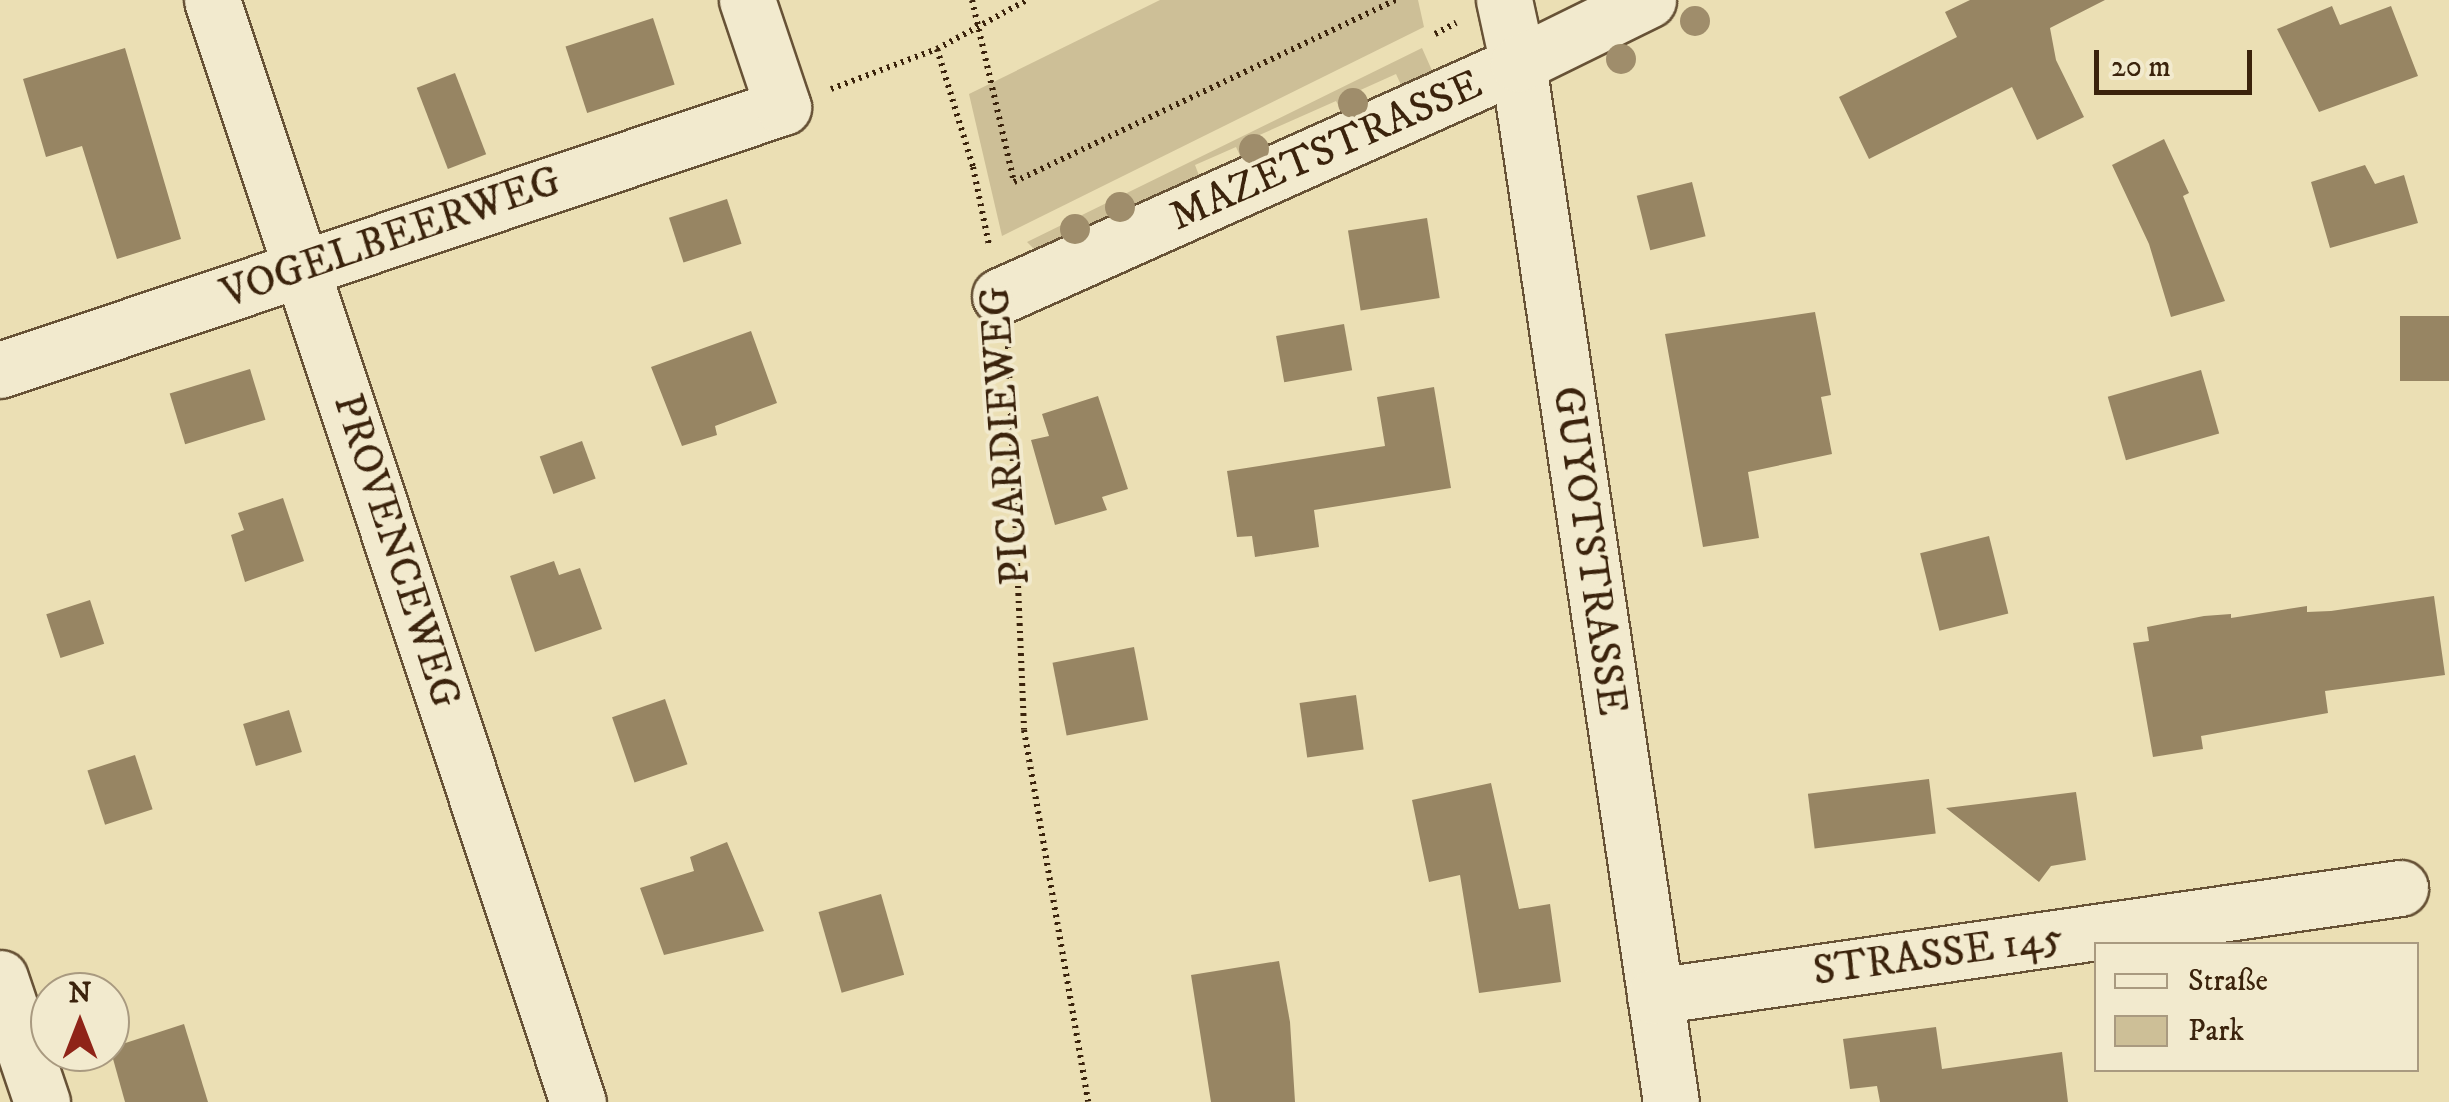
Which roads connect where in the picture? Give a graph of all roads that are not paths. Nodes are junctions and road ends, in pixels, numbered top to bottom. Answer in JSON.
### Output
{"nodes":[{"id":1,"x":212,"y":0,"type":"edge"},
{"id":2,"x":747,"y":0,"type":"edge"},
{"id":3,"x":1504,"y":0,"type":"edge"},
{"id":4,"x":1648,"y":0,"type":"edge"},
{"id":5,"x":1518,"y":64,"type":"junction"},
{"id":6,"x":302,"y":267,"type":"junction"},
{"id":7,"x":1000,"y":296,"type":"road end"},
{"id":8,"x":0,"y":370,"type":"edge"},
{"id":9,"x":2400,"y":888,"type":"dead end"},
{"id":10,"x":0,"y":978,"type":"edge"},
{"id":11,"x":1655,"y":996,"type":"junction"},
{"id":12,"x":42,"y":1102,"type":"edge"},
{"id":13,"x":578,"y":1102,"type":"edge"},
{"id":14,"x":1671,"y":1102,"type":"edge"}],
"edges":[{"from":1,"to":6,"type":"street","name":"PROVENCEWEG"},
{"from":2,"to":6,"type":"street","name":"VOGELBEERWEG"},
{"from":3,"to":5,"type":"street","name":"GUYOTSTRASSE"},
{"from":4,"to":5,"type":"street","name":"MAZETSTRASSE"},
{"from":5,"to":7,"type":"street","name":"MAZETSTRASSE"},
{"from":5,"to":11,"type":"street","name":"GUYOTSTRASSE"},
{"from":6,"to":8,"type":"street","name":"VOGELBEERWEG"},
{"from":6,"to":13,"type":"street","name":"PROVENCEWEG"},
{"from":9,"to":11,"type":"street","name":"STRASSE 145"},
{"from":10,"to":12,"type":"street"},
{"from":11,"to":14,"type":"street","name":"GUYOTSTRASSE"}]}
